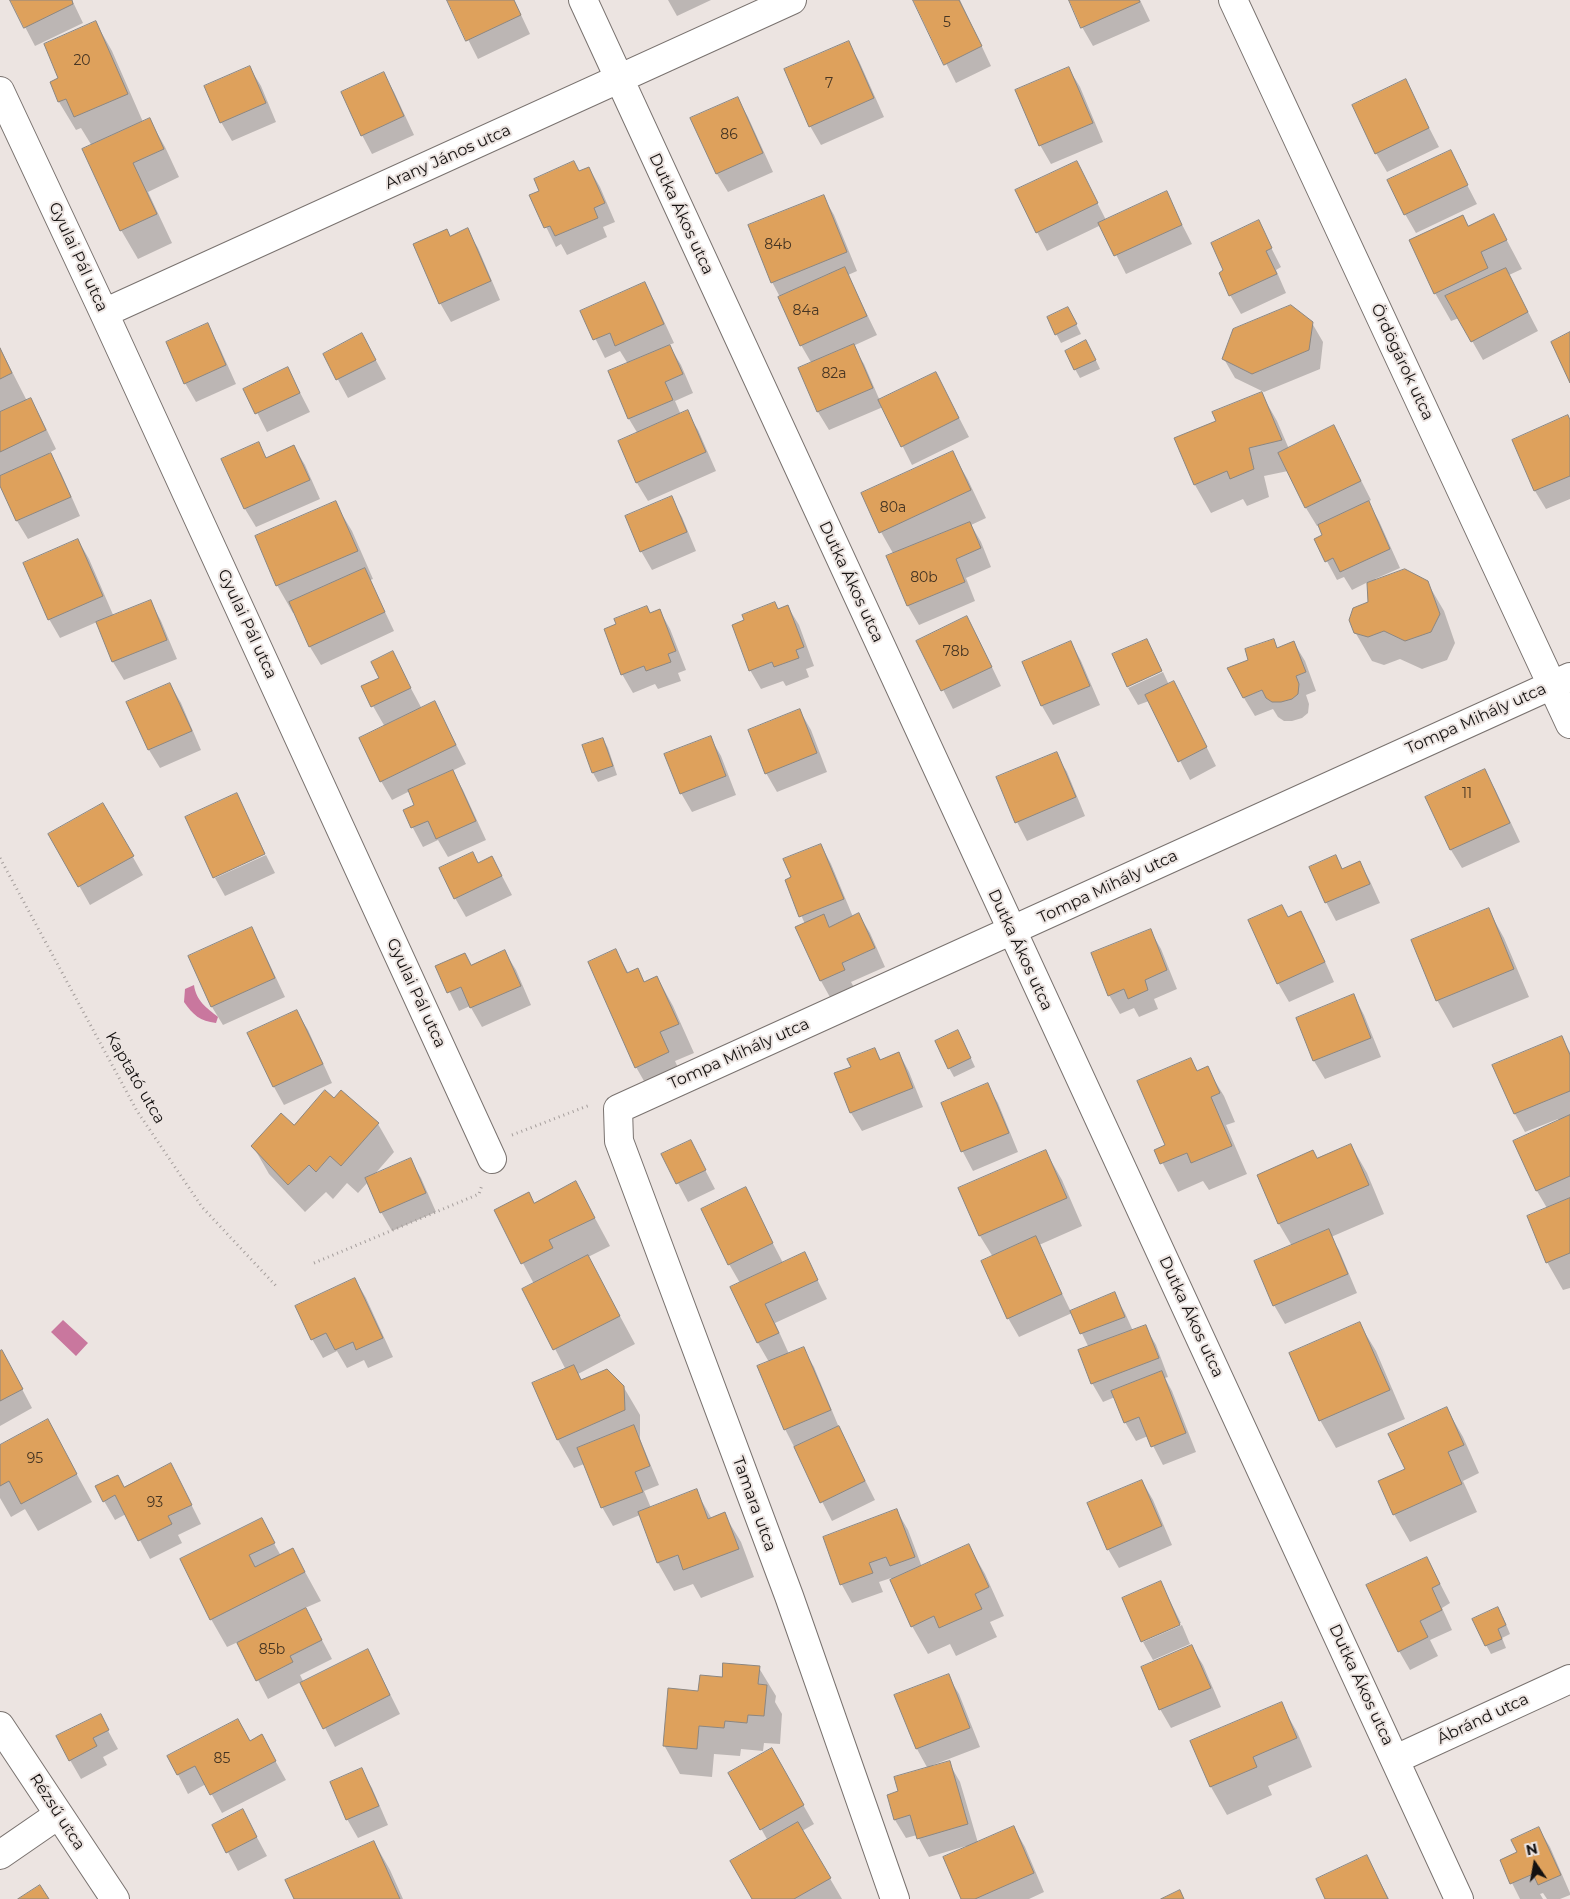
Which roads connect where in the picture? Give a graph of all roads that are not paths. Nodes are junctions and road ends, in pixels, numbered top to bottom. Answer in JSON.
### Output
{"nodes":[{"id":1,"x":583,"y":0,"type":"edge"},
{"id":2,"x":792,"y":0,"type":"edge"},
{"id":3,"x":1233,"y":0,"type":"edge"},
{"id":4,"x":619,"y":79,"type":"junction"},
{"id":5,"x":0,"y":91,"type":"edge"},
{"id":6,"x":104,"y":313,"type":"junction"},
{"id":7,"x":1561,"y":681,"type":"edge"},
{"id":8,"x":1570,"y":724,"type":"edge"},
{"id":9,"x":1012,"y":932,"type":"junction"},
{"id":10,"x":606,"y":1106,"type":"joint"},
{"id":11,"x":492,"y":1159,"type":"road end"},
{"id":12,"x":1570,"y":1679,"type":"edge"},
{"id":13,"x":0,"y":1726,"type":"edge"},
{"id":14,"x":1396,"y":1759,"type":"junction"},
{"id":15,"x":58,"y":1815,"type":"junction"},
{"id":16,"x":0,"y":1855,"type":"edge"},
{"id":17,"x":115,"y":1899,"type":"edge"},
{"id":18,"x":895,"y":1899,"type":"edge"},
{"id":19,"x":1459,"y":1899,"type":"edge"}],
"edges":[{"from":1,"to":4,"type":"street","name":"Dutka Ákos utca"},
{"from":2,"to":4,"type":"street","name":"Arany János utca"},
{"from":3,"to":7,"type":"street","name":"Ördögárok utca"},
{"from":4,"to":6,"type":"street","name":"Arany János utca"},
{"from":4,"to":9,"type":"street","name":"Dutka Ákos utca"},
{"from":5,"to":6,"type":"street","name":"Gyulai Pál utca"},
{"from":6,"to":11,"type":"street","name":"Gyulai Pál utca"},
{"from":7,"to":8,"type":"street","name":"Ördögárok utca"},
{"from":7,"to":9,"type":"street","name":"Tompa Mihály utca"},
{"from":9,"to":10,"type":"street","name":"Tompa Mihály utca"},
{"from":9,"to":14,"type":"street","name":"Dutka Ákos utca"},
{"from":10,"to":18,"type":"street","name":"Tamara utca"},
{"from":12,"to":14,"type":"street","name":"Ábránd utca"},
{"from":13,"to":15,"type":"street","name":"Rézsű utca"},
{"from":14,"to":19,"type":"street","name":"Dutka Ákos utca"},
{"from":15,"to":16,"type":"street"},
{"from":15,"to":17,"type":"street","name":"Rézsű utca"}]}
